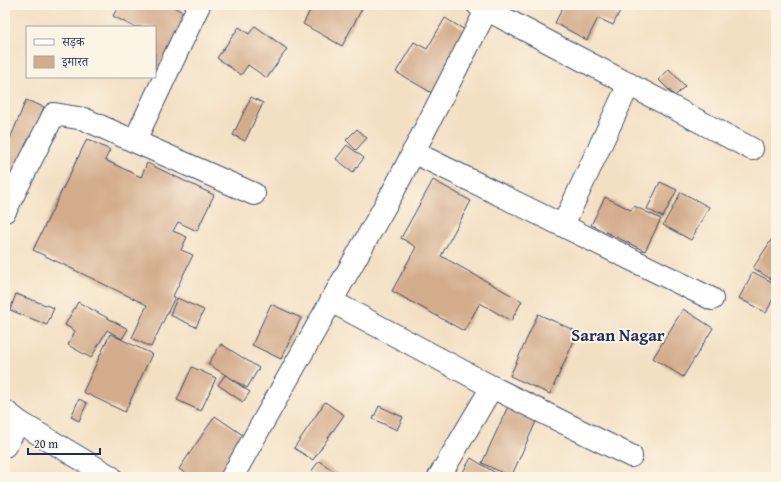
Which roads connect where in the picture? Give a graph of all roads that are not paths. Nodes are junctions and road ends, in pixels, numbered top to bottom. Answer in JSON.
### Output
{"nodes":[{"id":1,"x":199,"y":5,"type":"edge"},
{"id":2,"x":485,"y":6,"type":"edge"},
{"id":3,"x":629,"y":84,"type":"junction"},
{"id":4,"x":135,"y":140,"type":"junction"},
{"id":5,"x":752,"y":149,"type":"dead end"},
{"id":6,"x":413,"y":152,"type":"junction"},
{"id":7,"x":254,"y":194,"type":"dead end"},
{"id":8,"x":5,"y":210,"type":"edge"},
{"id":9,"x":563,"y":225,"type":"junction"},
{"id":10,"x":712,"y":299,"type":"dead end"},
{"id":11,"x":331,"y":301,"type":"junction"},
{"id":12,"x":492,"y":387,"type":"junction"},
{"id":13,"x":12,"y":416,"type":"edge"},
{"id":14,"x":5,"y":446,"type":"edge"},
{"id":15,"x":631,"y":456,"type":"dead end"},
{"id":16,"x":111,"y":477,"type":"edge"},
{"id":17,"x":232,"y":477,"type":"edge"},
{"id":18,"x":439,"y":477,"type":"edge"}],
"edges":[{"from":1,"to":4,"type":"street"},
{"from":2,"to":3,"type":"street"},
{"from":2,"to":6,"type":"street"},
{"from":3,"to":5,"type":"street"},
{"from":3,"to":9,"type":"street"},
{"from":4,"to":7,"type":"street"},
{"from":4,"to":8,"type":"street"},
{"from":6,"to":9,"type":"street"},
{"from":6,"to":11,"type":"street"},
{"from":9,"to":10,"type":"street"},
{"from":11,"to":12,"type":"street"},
{"from":11,"to":17,"type":"street"},
{"from":12,"to":15,"type":"street"},
{"from":12,"to":18,"type":"street"},
{"from":13,"to":14,"type":"street"},
{"from":13,"to":16,"type":"street"}]}
